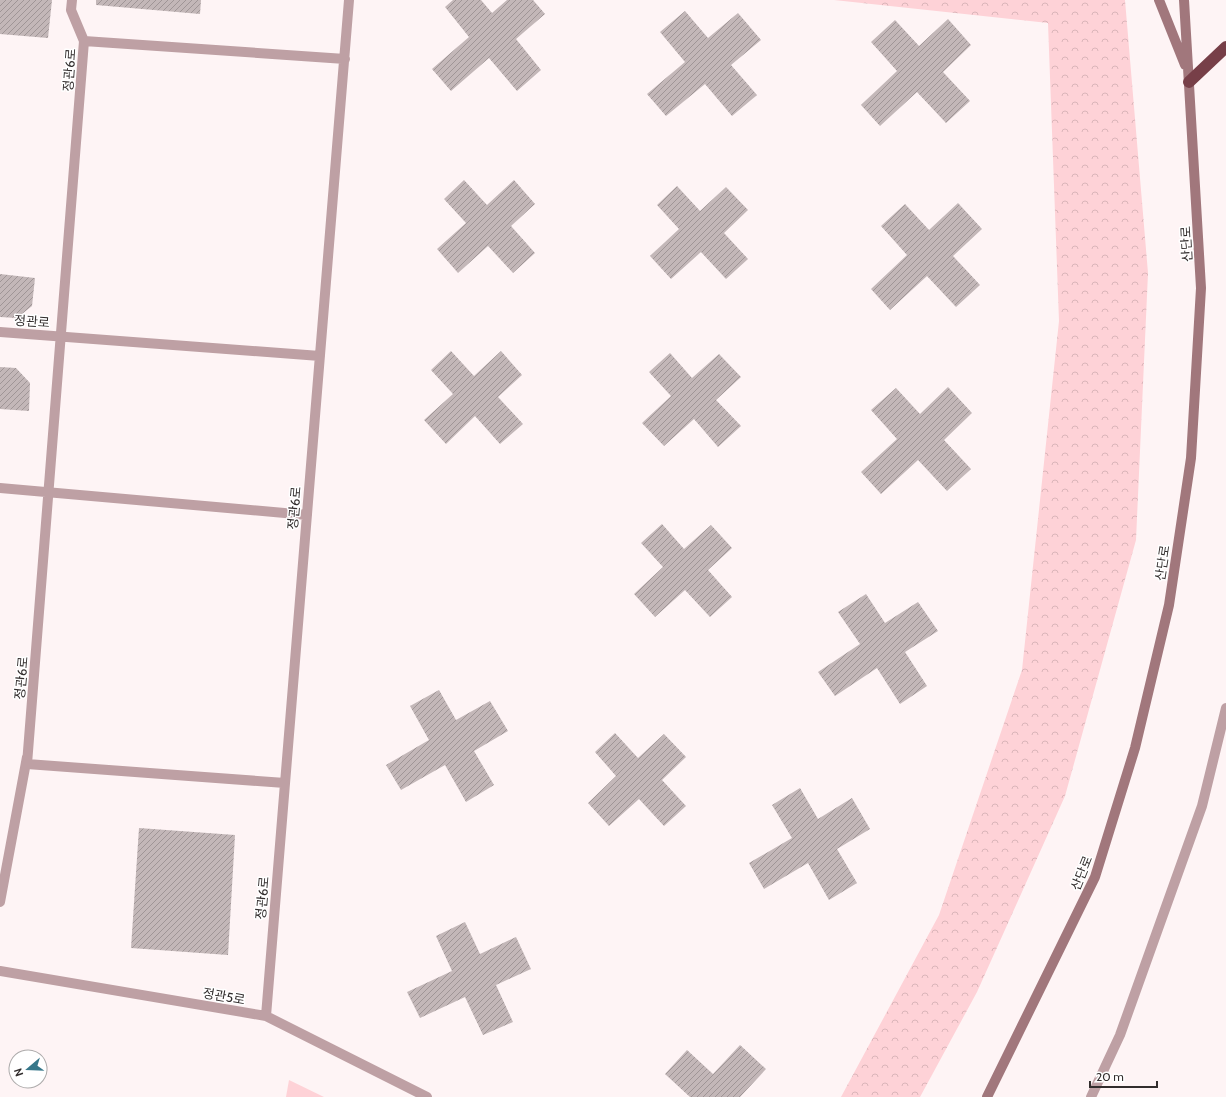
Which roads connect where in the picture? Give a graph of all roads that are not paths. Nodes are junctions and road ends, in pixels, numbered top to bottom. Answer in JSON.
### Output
{"nodes":[{"id":1,"x":72,"y":0,"type":"edge"},
{"id":2,"x":349,"y":0,"type":"edge"},
{"id":3,"x":1159,"y":0,"type":"edge"},
{"id":4,"x":1184,"y":0,"type":"edge"},
{"id":5,"x":84,"y":41,"type":"junction"},
{"id":6,"x":1226,"y":47,"type":"edge"},
{"id":7,"x":345,"y":59,"type":"junction"},
{"id":8,"x":1189,"y":78,"type":"junction"},
{"id":9,"x":0,"y":332,"type":"edge"},
{"id":10,"x":62,"y":337,"type":"junction"},
{"id":11,"x":320,"y":356,"type":"junction"},
{"id":12,"x":0,"y":488,"type":"edge"},
{"id":13,"x":307,"y":515,"type":"junction"},
{"id":14,"x":1226,"y":708,"type":"edge"},
{"id":15,"x":28,"y":752,"type":"junction"},
{"id":16,"x":285,"y":783,"type":"junction"},
{"id":17,"x":0,"y":902,"type":"edge"},
{"id":18,"x":0,"y":971,"type":"edge"},
{"id":19,"x":266,"y":1016,"type":"junction"},
{"id":20,"x":427,"y":1097,"type":"edge"},
{"id":21,"x":987,"y":1097,"type":"edge"},
{"id":22,"x":1091,"y":1097,"type":"edge"}],
"edges":[{"from":1,"to":5,"type":"street"},
{"from":2,"to":7,"type":"street","name":"정관6로"},
{"from":3,"to":8,"type":"street"},
{"from":4,"to":8,"type":"street","name":"산단로"},
{"from":5,"to":7,"type":"street","name":"정관6로"},
{"from":5,"to":10,"type":"street","name":"정관6로"},
{"from":6,"to":8,"type":"highway"},
{"from":7,"to":11,"type":"street","name":"정관6로"},
{"from":8,"to":21,"type":"street","name":"산단로"},
{"from":9,"to":10,"type":"street","name":"정관로"},
{"from":10,"to":11,"type":"street"},
{"from":10,"to":15,"type":"street","name":"정관6로"},
{"from":11,"to":13,"type":"street","name":"정관6로"},
{"from":12,"to":13,"type":"street"},
{"from":13,"to":16,"type":"street","name":"정관6로"},
{"from":14,"to":22,"type":"street"},
{"from":15,"to":16,"type":"street"},
{"from":15,"to":17,"type":"street","name":"정관6로"},
{"from":16,"to":19,"type":"street","name":"정관6로"},
{"from":18,"to":19,"type":"street","name":"정관5로"},
{"from":19,"to":20,"type":"street","name":"정관5로"}]}
